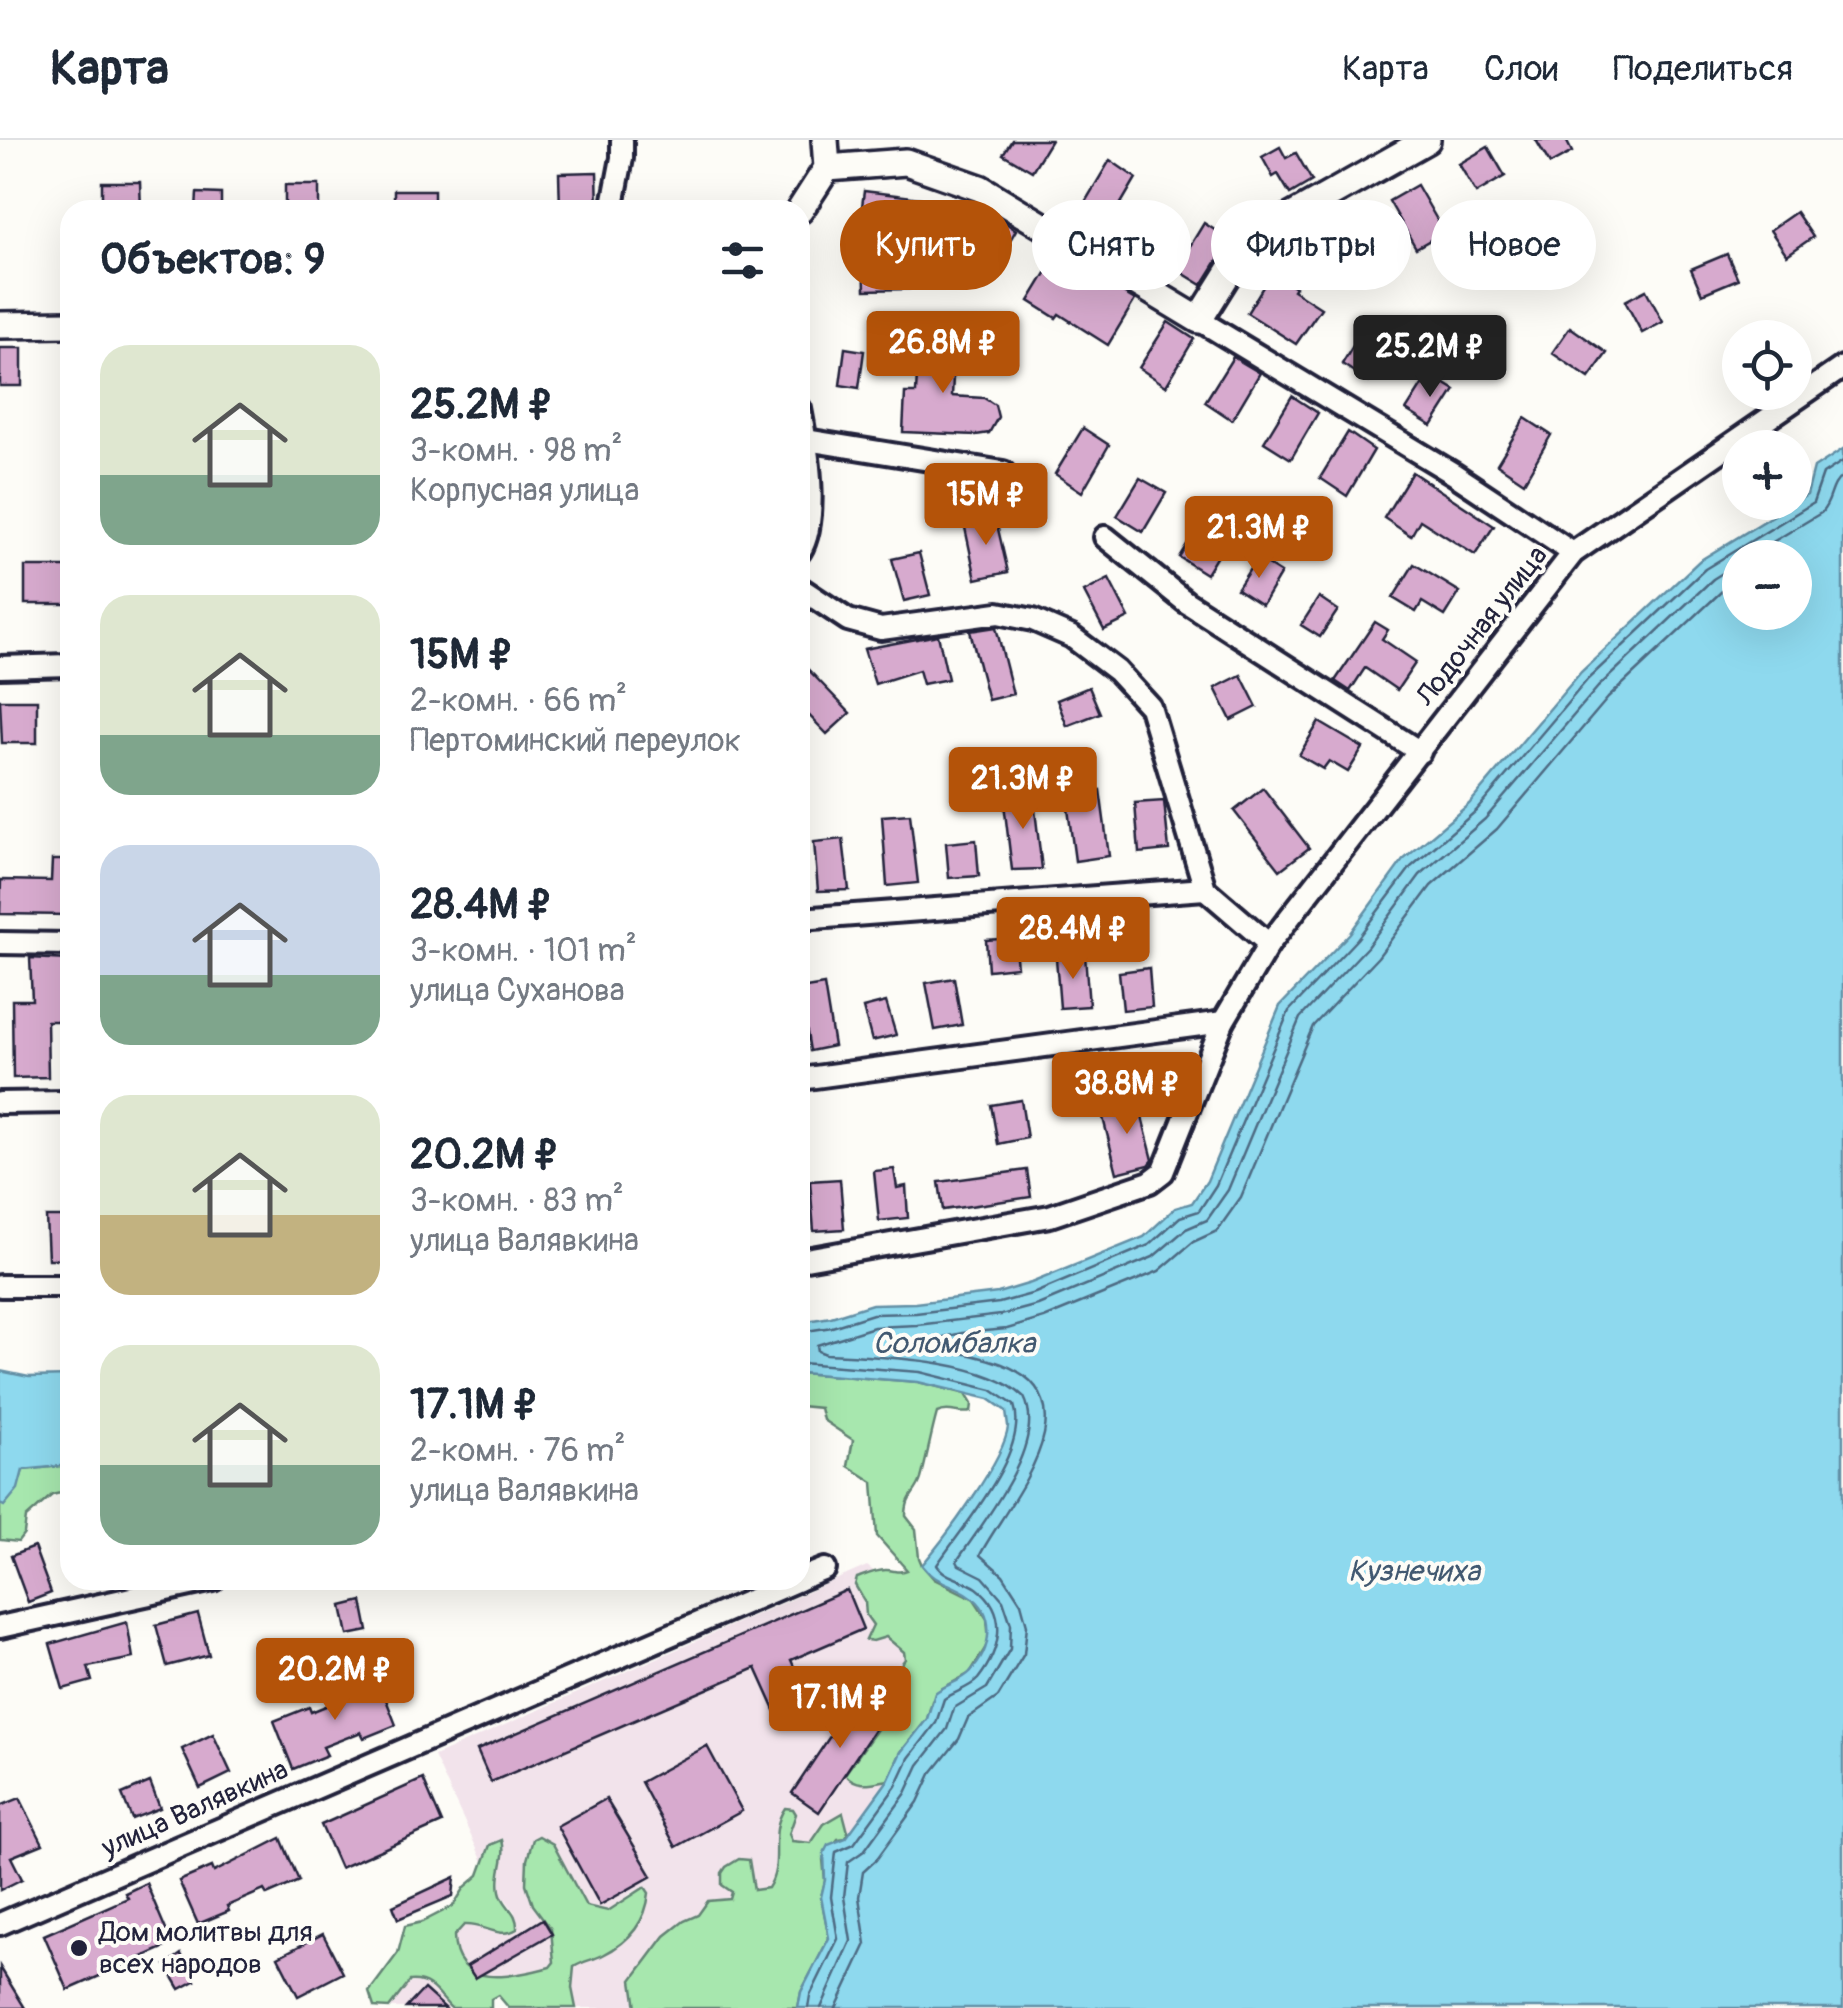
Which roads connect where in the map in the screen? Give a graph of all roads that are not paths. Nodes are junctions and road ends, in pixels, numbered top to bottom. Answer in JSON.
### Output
{"nodes":[{"id":1,"x":622,"y":140,"type":"edge"},
{"id":2,"x":825,"y":140,"type":"edge"},
{"id":3,"x":1427,"y":140,"type":"edge"},
{"id":4,"x":827,"y":168,"type":"junction"},
{"id":5,"x":614,"y":200,"type":"edge"},
{"id":6,"x":806,"y":200,"type":"edge"},
{"id":7,"x":1198,"y":320,"type":"junction"},
{"id":8,"x":60,"y":324,"type":"edge"},
{"id":9,"x":0,"y":325,"type":"edge"},
{"id":10,"x":1843,"y":367,"type":"edge"},
{"id":11,"x":810,"y":441,"type":"edge"},
{"id":12,"x":1003,"y":472,"type":"dead end"},
{"id":13,"x":1104,"y":536,"type":"dead end"},
{"id":14,"x":1573,"y":553,"type":"junction"},
{"id":15,"x":810,"y":595,"type":"edge"},
{"id":16,"x":60,"y":665,"type":"edge"},
{"id":17,"x":0,"y":667,"type":"edge"},
{"id":18,"x":1420,"y":752,"type":"junction"},
{"id":19,"x":1204,"y":889,"type":"junction"},
{"id":20,"x":810,"y":918,"type":"edge"},
{"id":21,"x":0,"y":943,"type":"edge"},
{"id":22,"x":60,"y":944,"type":"edge"},
{"id":23,"x":1270,"y":944,"type":"junction"},
{"id":24,"x":1223,"y":1022,"type":"junction"},
{"id":25,"x":810,"y":1079,"type":"edge"},
{"id":26,"x":60,"y":1102,"type":"edge"},
{"id":27,"x":0,"y":1103,"type":"edge"},
{"id":28,"x":810,"y":1258,"type":"edge"},
{"id":29,"x":0,"y":1286,"type":"edge"},
{"id":30,"x":60,"y":1286,"type":"edge"},
{"id":31,"x":824,"y":1569,"type":"dead end"},
{"id":32,"x":810,"y":1575,"type":"edge"},
{"id":33,"x":168,"y":1590,"type":"edge"},
{"id":34,"x":776,"y":1590,"type":"edge"},
{"id":35,"x":0,"y":1627,"type":"edge"},
{"id":36,"x":0,"y":1924,"type":"edge"}],
"edges":[{"from":1,"to":5,"type":"street"},
{"from":2,"to":4,"type":"street"},
{"from":3,"to":7,"type":"street"},
{"from":4,"to":6,"type":"street"},
{"from":4,"to":7,"type":"street"},
{"from":7,"to":14,"type":"street"},
{"from":8,"to":9,"type":"street"},
{"from":10,"to":14,"type":"street","name":"Лодочная улица"},
{"from":11,"to":12,"type":"street"},
{"from":13,"to":18,"type":"street"},
{"from":14,"to":18,"type":"street","name":"Лодочная улица"},
{"from":15,"to":19,"type":"street"},
{"from":16,"to":17,"type":"street"},
{"from":18,"to":23,"type":"street","name":"Лодочная улица"},
{"from":19,"to":20,"type":"street"},
{"from":19,"to":23,"type":"street"},
{"from":21,"to":22,"type":"street"},
{"from":23,"to":24,"type":"street","name":"Лодочная улица"},
{"from":24,"to":25,"type":"street"},
{"from":24,"to":28,"type":"street","name":"Лодочная улица"},
{"from":26,"to":27,"type":"street"},
{"from":29,"to":30,"type":"street"},
{"from":31,"to":32,"type":"street","name":"улица Валявкина"},
{"from":33,"to":35,"type":"street"},
{"from":34,"to":36,"type":"street","name":"улица Валявкина"}]}
